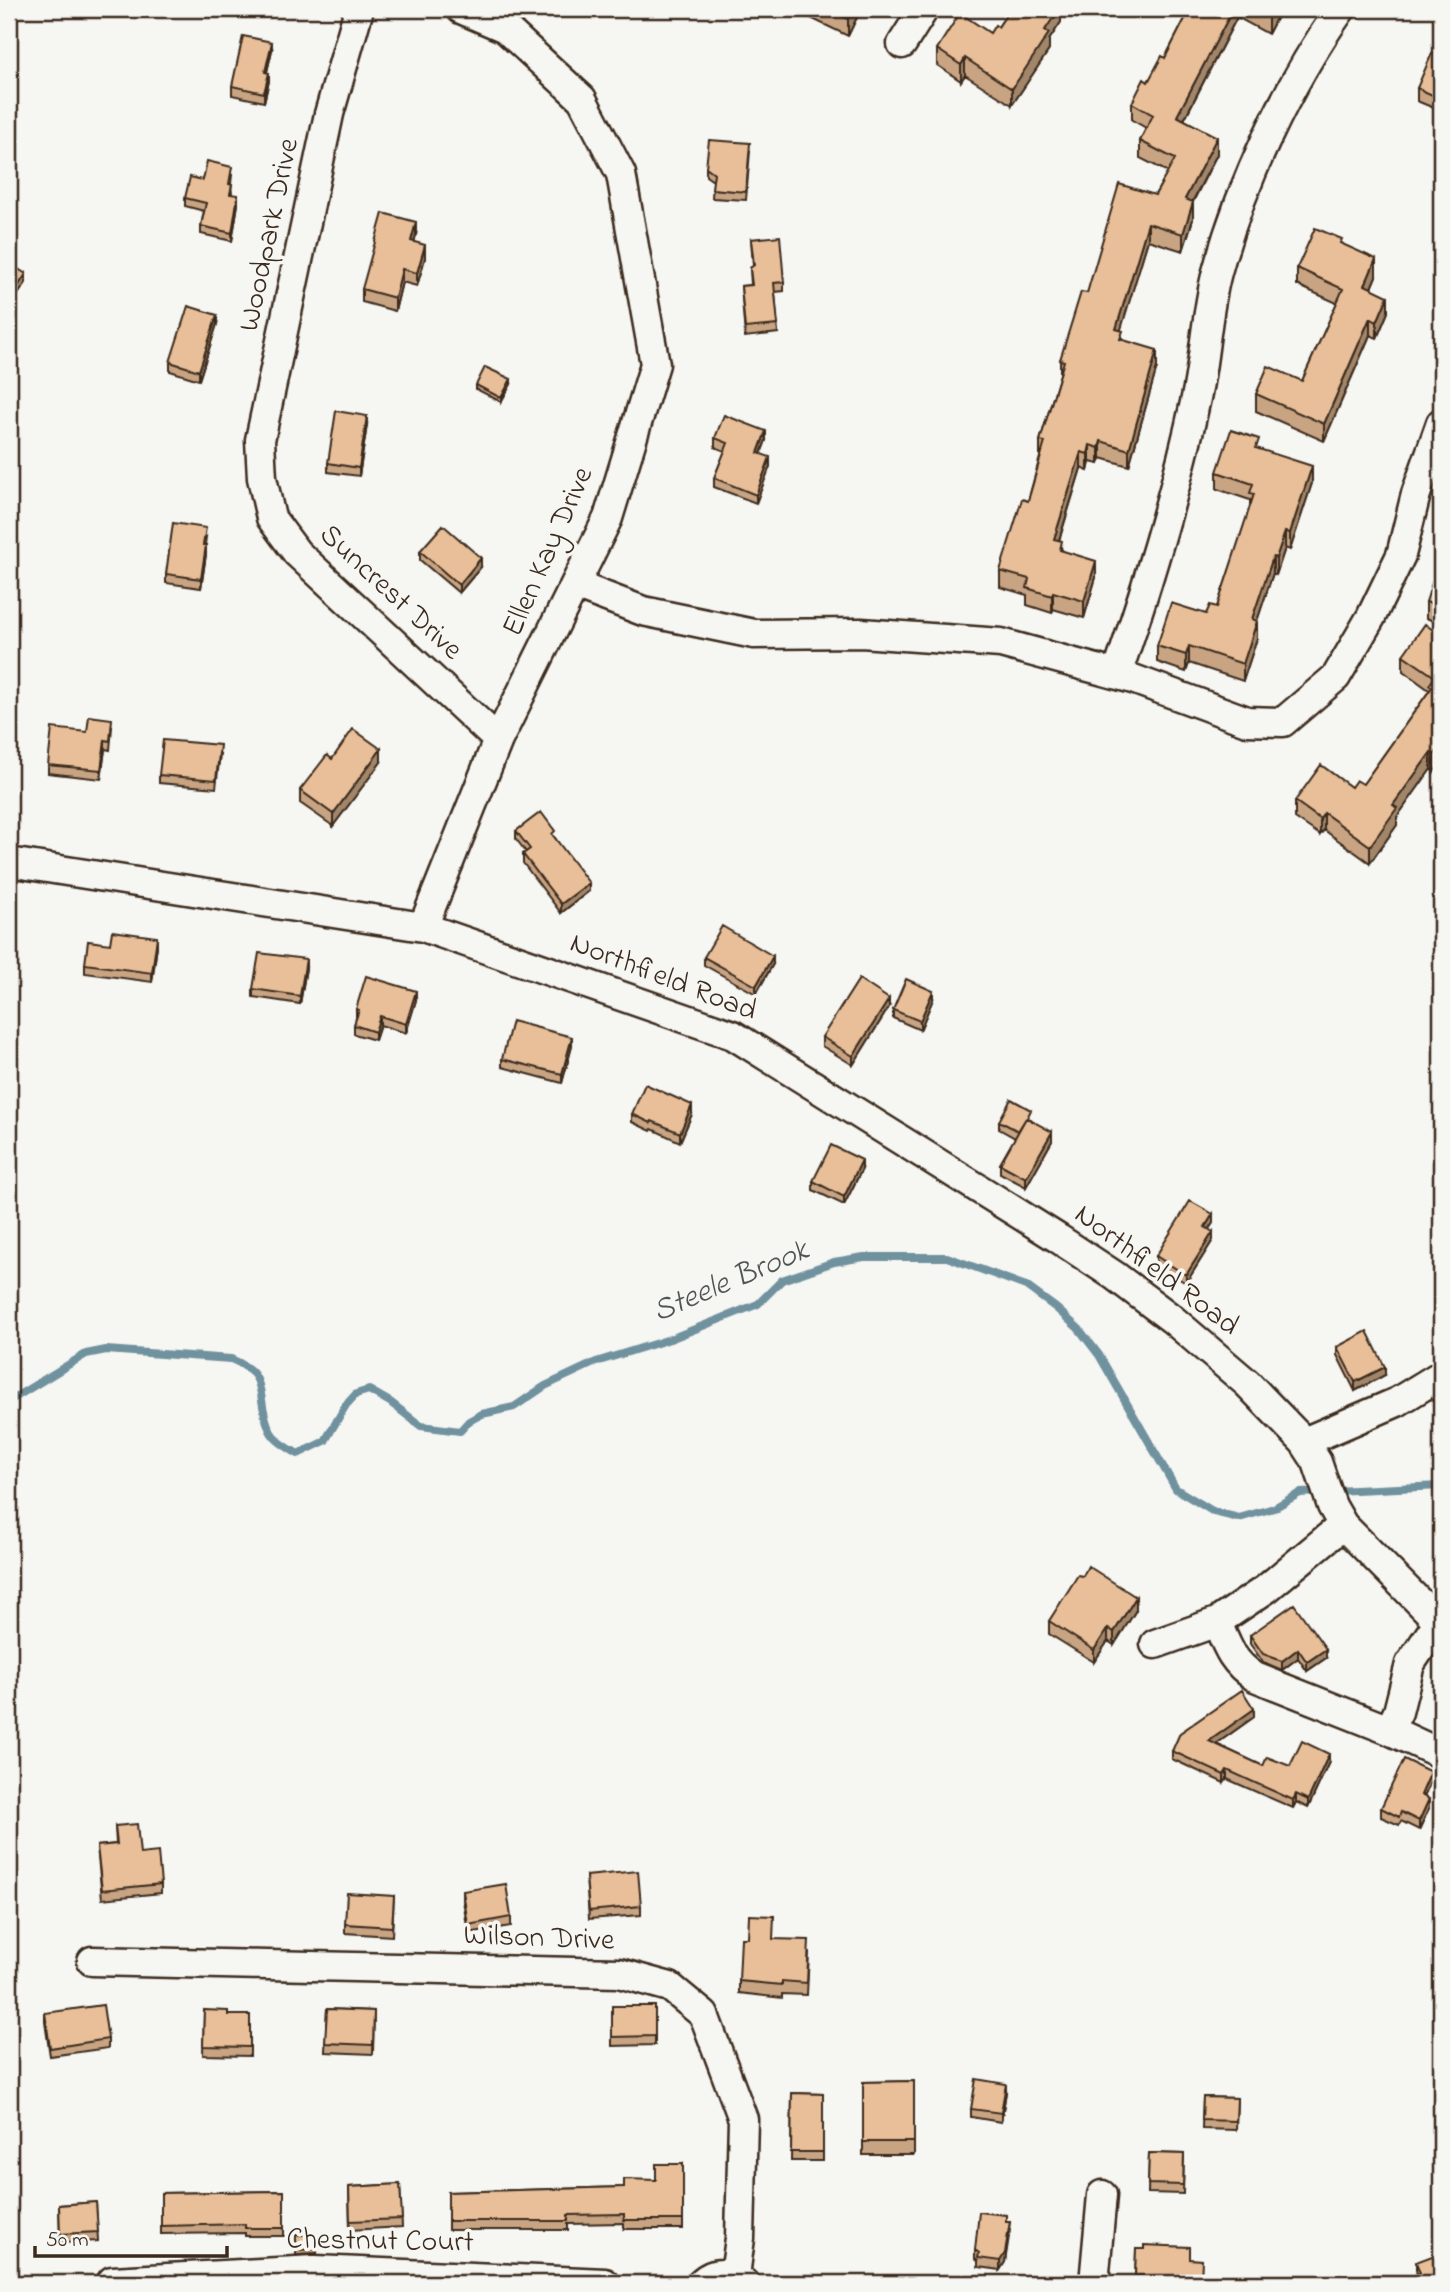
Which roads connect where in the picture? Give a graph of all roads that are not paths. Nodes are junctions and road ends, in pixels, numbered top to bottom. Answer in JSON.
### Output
{"nodes":[{"id":1,"x":359,"y":9,"type":"edge"},
{"id":2,"x":461,"y":9,"type":"edge"},
{"id":3,"x":924,"y":9,"type":"edge"},
{"id":4,"x":1341,"y":9,"type":"edge"},
{"id":5,"x":902,"y":44,"type":"dead end"},
{"id":6,"x":1441,"y":423,"type":"edge"},
{"id":7,"x":262,"y":478,"type":"joint"},
{"id":8,"x":575,"y":585,"type":"junction"},
{"id":9,"x":1117,"y":674,"type":"junction"},
{"id":10,"x":498,"y":740,"type":"junction"},
{"id":11,"x":9,"y":862,"type":"edge"},
{"id":12,"x":423,"y":927,"type":"junction"},
{"id":13,"x":1441,"y":1375,"type":"edge"},
{"id":14,"x":1311,"y":1454,"type":"junction"},
{"id":15,"x":1337,"y":1514,"type":"junction"},
{"id":16,"x":1217,"y":1622,"type":"junction"},
{"id":17,"x":1440,"y":1622,"type":"edge"},
{"id":18,"x":1155,"y":1644,"type":"dead end"},
{"id":19,"x":1389,"y":1730,"type":"junction"},
{"id":20,"x":1441,"y":1754,"type":"edge"},
{"id":21,"x":92,"y":1961,"type":"dead end"},
{"id":22,"x":1102,"y":2194,"type":"dead end"},
{"id":23,"x":739,"y":2280,"type":"edge"},
{"id":24,"x":112,"y":2281,"type":"dead end"},
{"id":25,"x":605,"y":2283,"type":"edge"},
{"id":26,"x":701,"y":2283,"type":"edge"},
{"id":27,"x":1094,"y":2283,"type":"edge"}],
"edges":[{"from":1,"to":7,"type":"street","name":"Woodpark Drive"},
{"from":2,"to":8,"type":"street","name":"Ellen Kay Drive"},
{"from":3,"to":5,"type":"street"},
{"from":4,"to":9,"type":"street"},
{"from":6,"to":9,"type":"street"},
{"from":7,"to":10,"type":"street","name":"Suncrest Drive"},
{"from":8,"to":9,"type":"street"},
{"from":8,"to":10,"type":"street","name":"Ellen Kay Drive"},
{"from":10,"to":12,"type":"street","name":"Ellen Kay Drive"},
{"from":11,"to":12,"type":"street","name":"Northfield Road"},
{"from":12,"to":14,"type":"street","name":"Northfield Road"},
{"from":13,"to":14,"type":"street"},
{"from":14,"to":15,"type":"street"},
{"from":15,"to":16,"type":"street"},
{"from":15,"to":17,"type":"street"},
{"from":16,"to":18,"type":"street"},
{"from":16,"to":19,"type":"street"},
{"from":17,"to":19,"type":"street"},
{"from":19,"to":20,"type":"street"},
{"from":21,"to":23,"type":"street","name":"Wilson Drive"},
{"from":22,"to":27,"type":"street"},
{"from":23,"to":26,"type":"street"},
{"from":24,"to":25,"type":"street","name":"Chestnut Court"}]}
